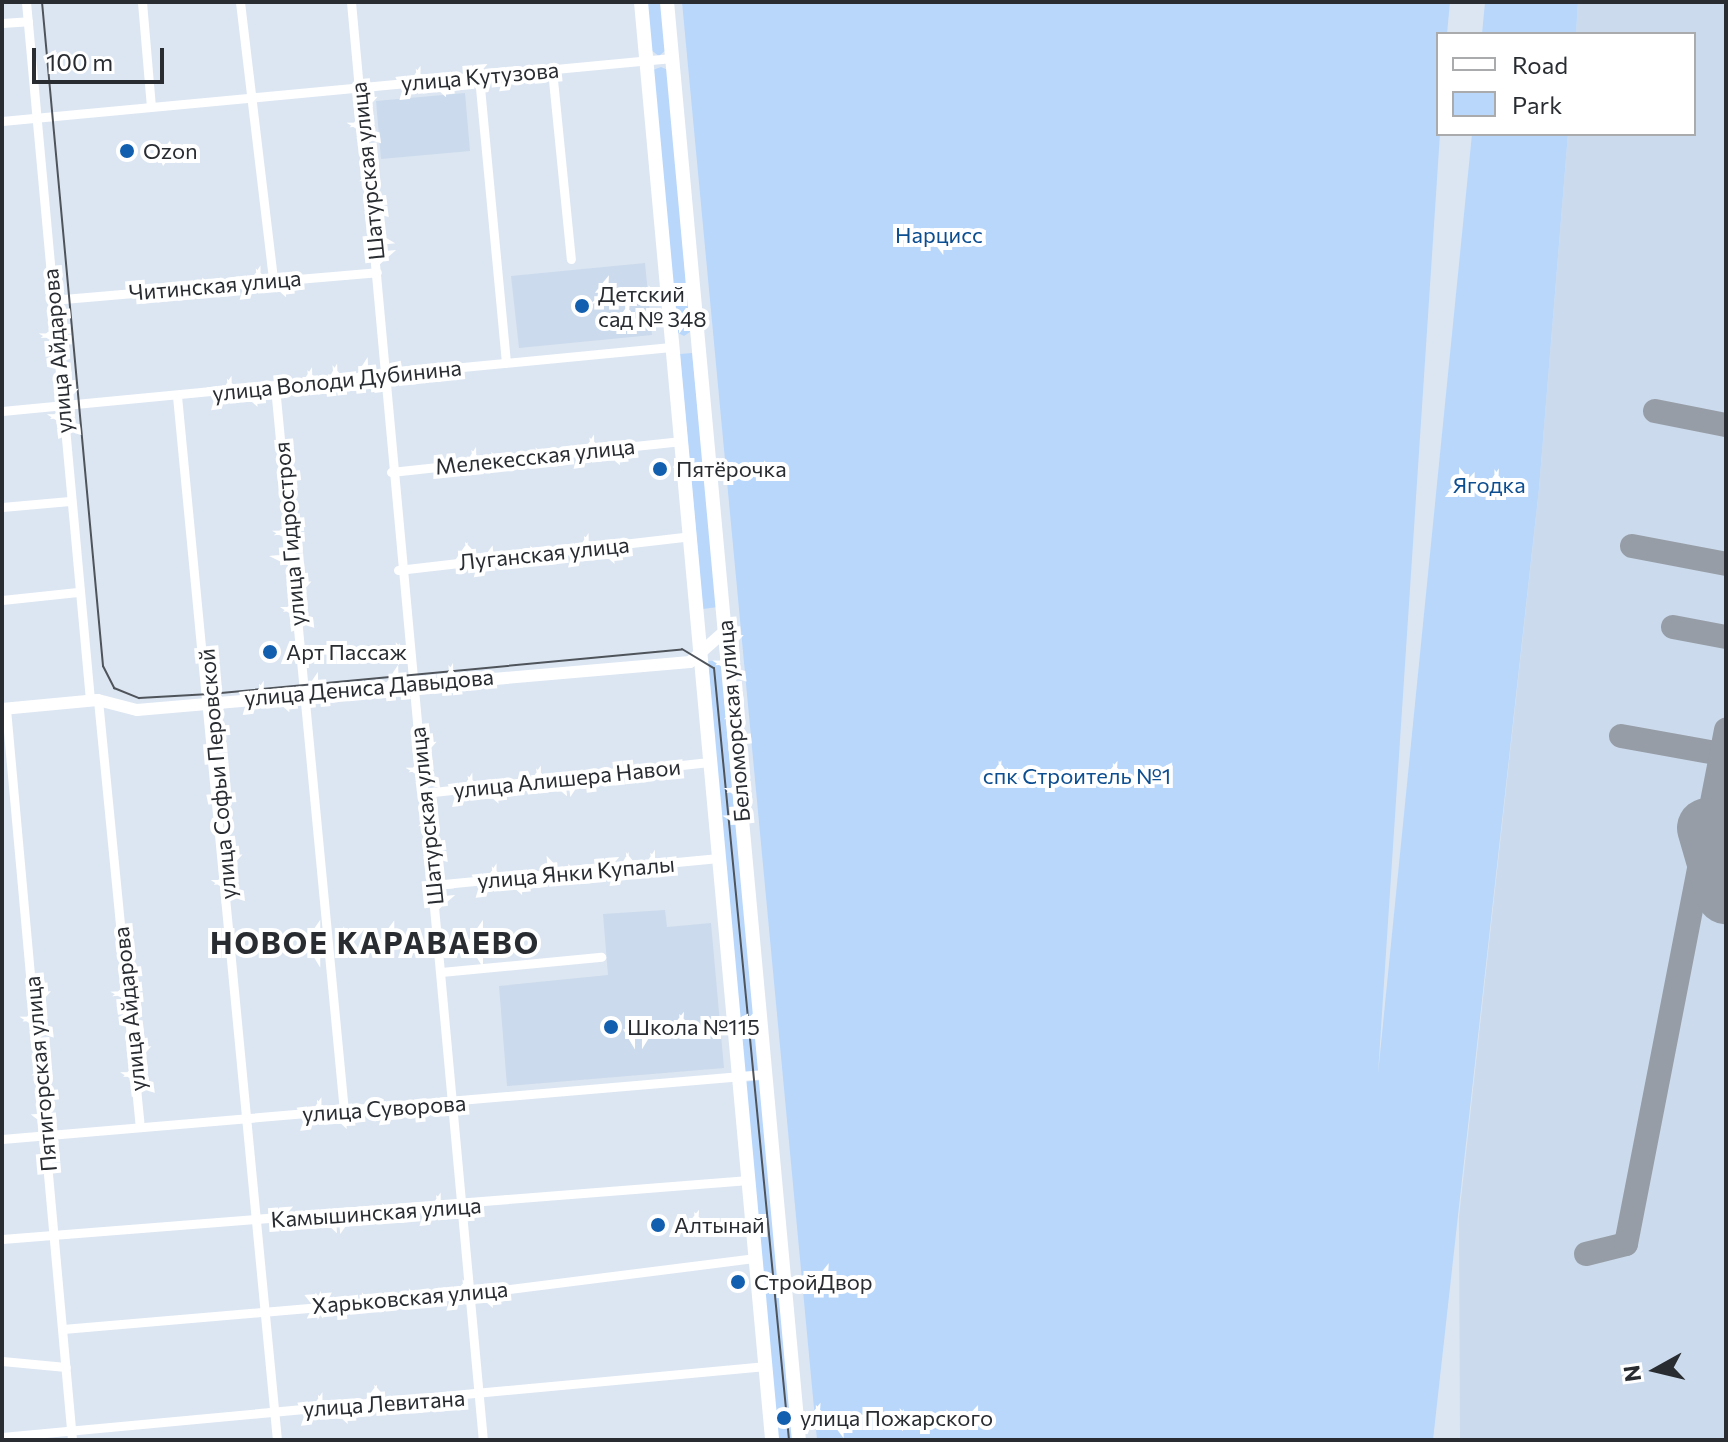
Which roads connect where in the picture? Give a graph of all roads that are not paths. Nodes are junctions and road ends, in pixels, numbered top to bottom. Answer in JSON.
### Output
{"nodes":[{"id":1,"x":26,"y":2,"type":"edge"},
{"id":2,"x":142,"y":2,"type":"edge"},
{"id":3,"x":240,"y":2,"type":"edge"},
{"id":4,"x":351,"y":2,"type":"edge"},
{"id":5,"x":641,"y":2,"type":"edge"},
{"id":6,"x":667,"y":2,"type":"edge"},
{"id":7,"x":28,"y":21,"type":"junction"},
{"id":8,"x":2,"y":23,"type":"edge"},
{"id":9,"x":672,"y":58,"type":"junction"},
{"id":10,"x":646,"y":61,"type":"junction"},
{"id":11,"x":552,"y":70,"type":"junction"},
{"id":12,"x":479,"y":77,"type":"junction"},
{"id":13,"x":359,"y":86,"type":"junction"},
{"id":14,"x":247,"y":94,"type":"junction"},
{"id":15,"x":151,"y":106,"type":"junction"},
{"id":16,"x":37,"y":117,"type":"junction"},
{"id":17,"x":2,"y":121,"type":"edge"},
{"id":18,"x":571,"y":259,"type":"dead end"},
{"id":19,"x":377,"y":272,"type":"junction"},
{"id":20,"x":273,"y":278,"type":"junction"},
{"id":21,"x":52,"y":300,"type":"junction"},
{"id":22,"x":699,"y":345,"type":"junction"},
{"id":23,"x":671,"y":347,"type":"junction"},
{"id":24,"x":506,"y":363,"type":"junction"},
{"id":25,"x":388,"y":377,"type":"junction"},
{"id":26,"x":275,"y":387,"type":"junction"},
{"id":27,"x":177,"y":396,"type":"junction"},
{"id":28,"x":62,"y":406,"type":"junction"},
{"id":29,"x":2,"y":411,"type":"edge"},
{"id":30,"x":679,"y":441,"type":"junction"},
{"id":31,"x":391,"y":472,"type":"junction"},
{"id":32,"x":70,"y":501,"type":"junction"},
{"id":33,"x":2,"y":507,"type":"edge"},
{"id":34,"x":690,"y":536,"type":"junction"},
{"id":35,"x":398,"y":570,"type":"junction"},
{"id":36,"x":78,"y":592,"type":"junction"},
{"id":37,"x":2,"y":600,"type":"edge"},
{"id":38,"x":725,"y":631,"type":"junction"},
{"id":39,"x":701,"y":657,"type":"junction"},
{"id":40,"x":412,"y":683,"type":"junction"},
{"id":41,"x":304,"y":692,"type":"junction"},
{"id":42,"x":94,"y":700,"type":"junction"},
{"id":43,"x":211,"y":700,"type":"junction"},
{"id":44,"x":4,"y":709,"type":"edge"},
{"id":45,"x":711,"y":762,"type":"junction"},
{"id":46,"x":424,"y":793,"type":"junction"},
{"id":47,"x":719,"y":858,"type":"junction"},
{"id":48,"x":433,"y":885,"type":"junction"},
{"id":49,"x":601,"y":957,"type":"dead end"},
{"id":50,"x":441,"y":972,"type":"junction"},
{"id":51,"x":765,"y":1074,"type":"junction"},
{"id":52,"x":739,"y":1077,"type":"junction"},
{"id":53,"x":453,"y":1104,"type":"junction"},
{"id":54,"x":344,"y":1111,"type":"junction"},
{"id":55,"x":248,"y":1118,"type":"junction"},
{"id":56,"x":140,"y":1127,"type":"junction"},
{"id":57,"x":46,"y":1135,"type":"junction"},
{"id":58,"x":2,"y":1139,"type":"edge"},
{"id":59,"x":749,"y":1180,"type":"junction"},
{"id":60,"x":462,"y":1207,"type":"junction"},
{"id":61,"x":257,"y":1221,"type":"junction"},
{"id":62,"x":54,"y":1234,"type":"junction"},
{"id":63,"x":2,"y":1239,"type":"edge"},
{"id":64,"x":756,"y":1258,"type":"junction"},
{"id":65,"x":470,"y":1294,"type":"junction"},
{"id":66,"x":265,"y":1309,"type":"junction"},
{"id":67,"x":63,"y":1329,"type":"junction"},
{"id":68,"x":2,"y":1361,"type":"edge"},
{"id":69,"x":766,"y":1366,"type":"junction"},
{"id":70,"x":66,"y":1367,"type":"junction"},
{"id":71,"x":480,"y":1396,"type":"junction"},
{"id":72,"x":274,"y":1412,"type":"junction"},
{"id":73,"x":72,"y":1436,"type":"edge"},
{"id":74,"x":2,"y":1437,"type":"edge"},
{"id":75,"x":277,"y":1440,"type":"edge"},
{"id":76,"x":483,"y":1440,"type":"edge"},
{"id":77,"x":772,"y":1440,"type":"edge"},
{"id":78,"x":799,"y":1440,"type":"edge"}],
"edges":[{"from":1,"to":7,"type":"street","name":"улица Айдарова"},
{"from":2,"to":15,"type":"street"},
{"from":3,"to":14,"type":"street"},
{"from":4,"to":13,"type":"street","name":"Шатурская улица"},
{"from":5,"to":10,"type":"main road","name":"Беломорская улица"},
{"from":6,"to":9,"type":"main road","name":"Беломорская улица"},
{"from":7,"to":8,"type":"street"},
{"from":7,"to":16,"type":"street","name":"улица Айдарова"},
{"from":9,"to":10,"type":"street","name":"улица Кутузова"},
{"from":9,"to":22,"type":"main road","name":"Беломорская улица"},
{"from":10,"to":11,"type":"street","name":"улица Кутузова"},
{"from":10,"to":23,"type":"main road","name":"Беломорская улица"},
{"from":11,"to":12,"type":"street","name":"улица Кутузова"},
{"from":11,"to":18,"type":"street"},
{"from":12,"to":13,"type":"street","name":"улица Кутузова"},
{"from":12,"to":24,"type":"street"},
{"from":13,"to":14,"type":"street","name":"улица Кутузова"},
{"from":13,"to":19,"type":"street","name":"Шатурская улица"},
{"from":14,"to":15,"type":"street","name":"улица Кутузова"},
{"from":14,"to":20,"type":"street"},
{"from":15,"to":16,"type":"street","name":"улица Кутузова"},
{"from":16,"to":17,"type":"street","name":"улица Кутузова"},
{"from":16,"to":21,"type":"street","name":"улица Айдарова"},
{"from":19,"to":20,"type":"street","name":"Читинская улица"},
{"from":19,"to":25,"type":"street","name":"Шатурская улица"},
{"from":20,"to":21,"type":"street","name":"Читинская улица"},
{"from":21,"to":28,"type":"street","name":"улица Айдарова"},
{"from":22,"to":23,"type":"main road"},
{"from":22,"to":38,"type":"main road","name":"Беломорская улица"},
{"from":23,"to":24,"type":"street","name":"улица Володи Дубинина"},
{"from":23,"to":30,"type":"main road","name":"Беломорская улица"},
{"from":24,"to":25,"type":"street","name":"улица Володи Дубинина"},
{"from":25,"to":26,"type":"street","name":"улица Володи Дубинина"},
{"from":25,"to":31,"type":"street","name":"Шатурская улица"},
{"from":26,"to":27,"type":"street","name":"улица Володи Дубинина"},
{"from":26,"to":41,"type":"street","name":"улица Гидростроя"},
{"from":27,"to":28,"type":"street","name":"улица Володи Дубинина"},
{"from":27,"to":43,"type":"street","name":"улица Софьи Перовской"},
{"from":28,"to":29,"type":"street","name":"улица Володи Дубинина"},
{"from":28,"to":32,"type":"street","name":"улица Айдарова"},
{"from":30,"to":31,"type":"street","name":"Мелекесская улица"},
{"from":30,"to":34,"type":"main road","name":"Беломорская улица"},
{"from":31,"to":35,"type":"street","name":"Шатурская улица"},
{"from":32,"to":33,"type":"street"},
{"from":32,"to":36,"type":"street","name":"улица Айдарова"},
{"from":34,"to":35,"type":"street","name":"Луганская улица"},
{"from":34,"to":39,"type":"main road","name":"Беломорская улица"},
{"from":35,"to":40,"type":"street","name":"Шатурская улица"},
{"from":36,"to":37,"type":"street"},
{"from":36,"to":42,"type":"street","name":"улица Айдарова"},
{"from":38,"to":39,"type":"street"},
{"from":38,"to":51,"type":"main road","name":"Беломорская улица"},
{"from":39,"to":40,"type":"street","name":"улица Дениса Давыдова"},
{"from":39,"to":45,"type":"main road","name":"Беломорская улица"},
{"from":40,"to":41,"type":"street","name":"улица Дениса Давыдова"},
{"from":40,"to":46,"type":"street","name":"Шатурская улица"},
{"from":41,"to":43,"type":"street","name":"улица Дениса Давыдова"},
{"from":41,"to":54,"type":"street","name":"улица Гидростроя"},
{"from":42,"to":43,"type":"street","name":"улица Дениса Давыдова"},
{"from":42,"to":44,"type":"street","name":"улица Дениса Давыдова"},
{"from":42,"to":56,"type":"street","name":"улица Айдарова"},
{"from":43,"to":55,"type":"street","name":"улица Софьи Перовской"},
{"from":44,"to":57,"type":"street","name":"Пятигорская улица"},
{"from":45,"to":46,"type":"street","name":"улица Алишера Навои"},
{"from":45,"to":47,"type":"main road","name":"Беломорская улица"},
{"from":46,"to":48,"type":"street","name":"Шатурская улица"},
{"from":47,"to":48,"type":"street","name":"улица Янки Купалы"},
{"from":47,"to":52,"type":"main road","name":"Беломорская улица"},
{"from":48,"to":50,"type":"street","name":"Шатурская улица"},
{"from":49,"to":50,"type":"street"},
{"from":50,"to":53,"type":"street","name":"Шатурская улица"},
{"from":51,"to":52,"type":"street","name":"улица Суворова"},
{"from":51,"to":78,"type":"main road","name":"Беломорская улица"},
{"from":52,"to":53,"type":"street","name":"улица Суворова"},
{"from":52,"to":59,"type":"main road","name":"Беломорская улица"},
{"from":53,"to":54,"type":"street","name":"улица Суворова"},
{"from":53,"to":60,"type":"street","name":"Шатурская улица"},
{"from":54,"to":55,"type":"street","name":"улица Суворова"},
{"from":55,"to":56,"type":"street","name":"улица Суворова"},
{"from":55,"to":61,"type":"street","name":"улица Софьи Перовской"},
{"from":56,"to":57,"type":"street","name":"улица Суворова"},
{"from":57,"to":58,"type":"street","name":"улица Суворова"},
{"from":57,"to":62,"type":"street","name":"Пятигорская улица"},
{"from":59,"to":60,"type":"street","name":"Камышинская улица"},
{"from":59,"to":64,"type":"main road","name":"Беломорская улица"},
{"from":60,"to":61,"type":"street","name":"Камышинская улица"},
{"from":60,"to":65,"type":"street","name":"Шатурская улица"},
{"from":61,"to":62,"type":"street","name":"Камышинская улица"},
{"from":61,"to":66,"type":"street","name":"улица Софьи Перовской"},
{"from":62,"to":63,"type":"street","name":"Камышинская улица"},
{"from":62,"to":67,"type":"street","name":"Пятигорская улица"},
{"from":64,"to":65,"type":"street","name":"Харьковская улица"},
{"from":64,"to":69,"type":"main road","name":"Беломорская улица"},
{"from":65,"to":66,"type":"street","name":"Харьковская улица"},
{"from":65,"to":71,"type":"street","name":"Шатурская улица"},
{"from":66,"to":67,"type":"street","name":"Харьковская улица"},
{"from":66,"to":72,"type":"street","name":"улица Софьи Перовской"},
{"from":67,"to":70,"type":"street","name":"Пятигорская улица"},
{"from":68,"to":70,"type":"street"},
{"from":69,"to":71,"type":"street","name":"улица Левитана"},
{"from":69,"to":77,"type":"main road","name":"Беломорская улица"},
{"from":70,"to":73,"type":"street","name":"Пятигорская улица"},
{"from":71,"to":72,"type":"street","name":"улица Левитана"},
{"from":71,"to":76,"type":"street","name":"Шатурская улица"},
{"from":72,"to":73,"type":"street","name":"улица Левитана"},
{"from":72,"to":75,"type":"street","name":"улица Софьи Перовской"},
{"from":73,"to":74,"type":"street","name":"улица Левитана"}]}
